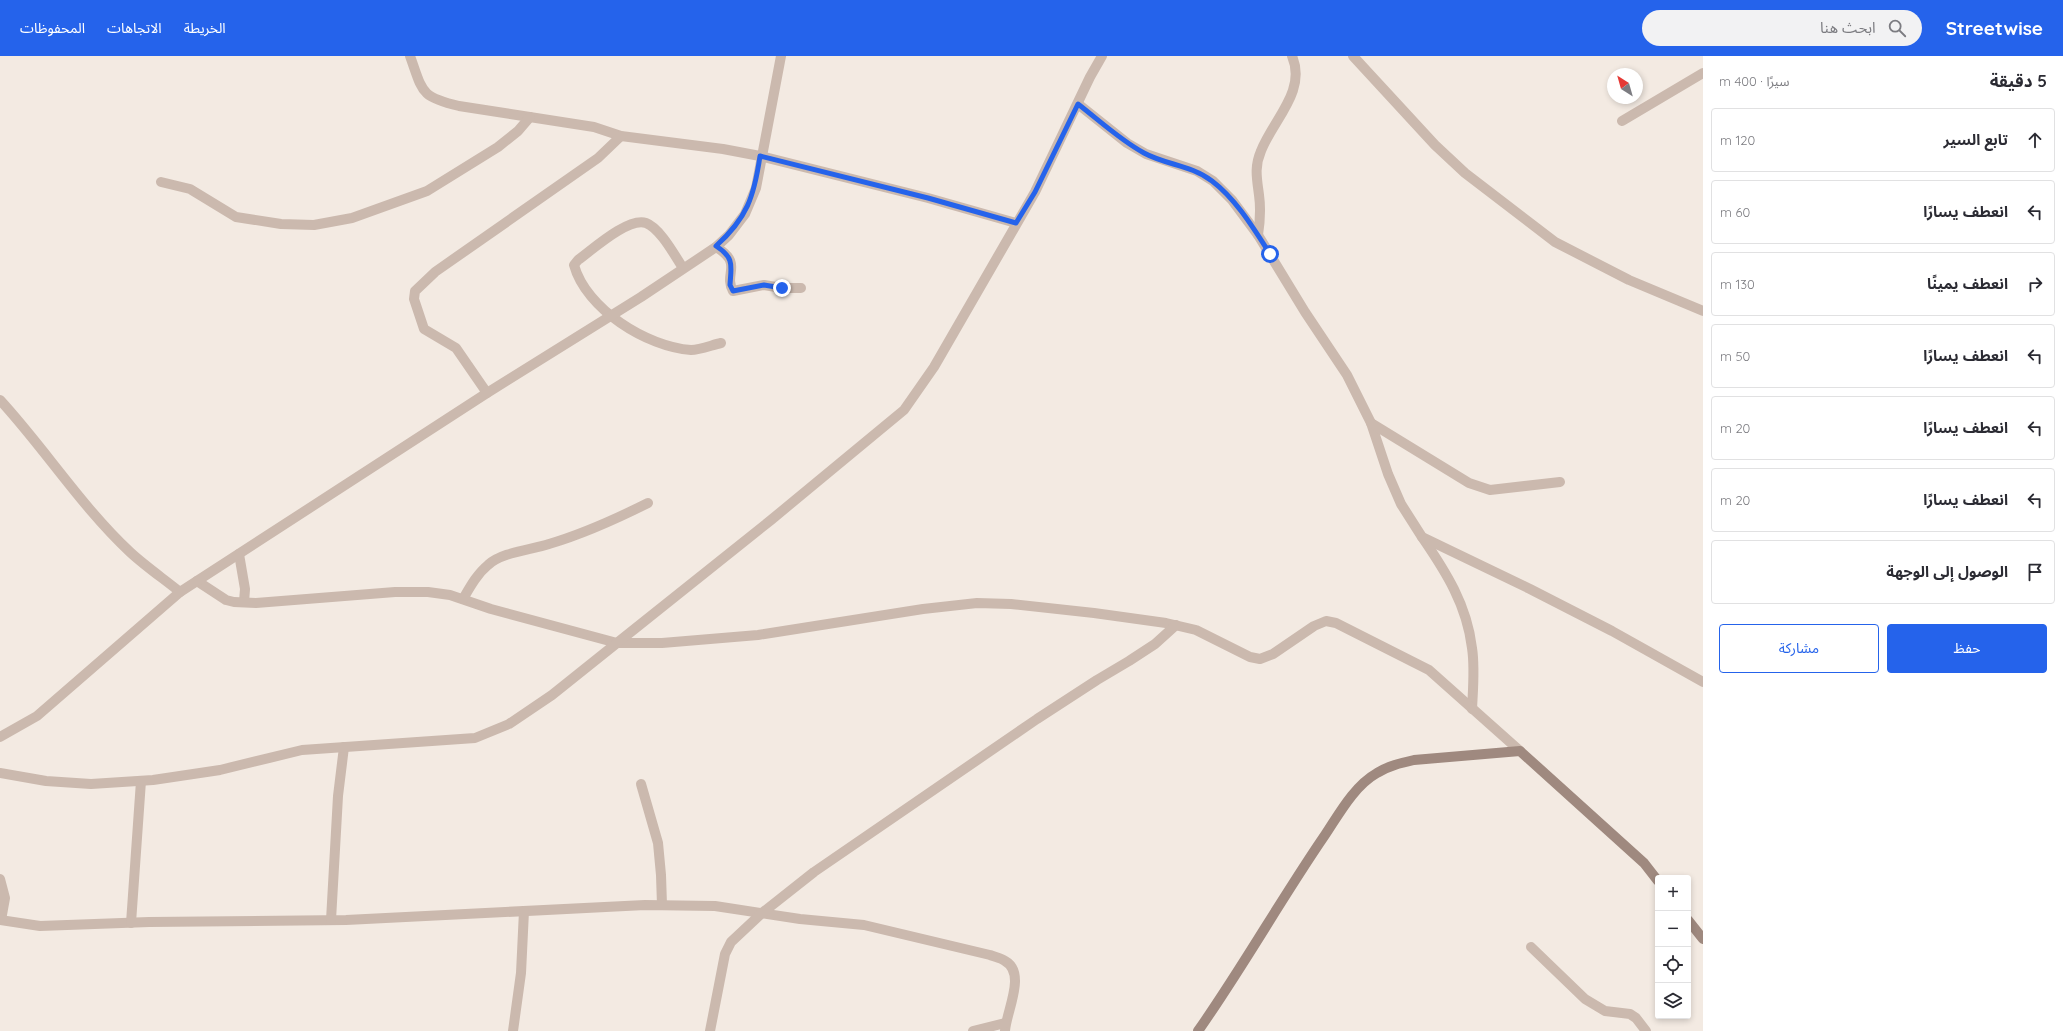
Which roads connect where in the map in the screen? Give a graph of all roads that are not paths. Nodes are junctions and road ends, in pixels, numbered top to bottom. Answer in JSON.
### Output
{"nodes":[{"id":1,"x":410,"y":56,"type":"edge"},
{"id":2,"x":781,"y":56,"type":"edge"},
{"id":3,"x":1102,"y":56,"type":"edge"},
{"id":4,"x":1292,"y":56,"type":"edge"},
{"id":5,"x":1354,"y":56,"type":"edge"},
{"id":6,"x":1703,"y":72,"type":"edge"},
{"id":7,"x":1078,"y":104,"type":"junction"},
{"id":8,"x":530,"y":117,"type":"junction"},
{"id":9,"x":1622,"y":121,"type":"dead end"},
{"id":10,"x":621,"y":136,"type":"junction"},
{"id":11,"x":760,"y":156,"type":"junction"},
{"id":12,"x":161,"y":182,"type":"dead end"},
{"id":13,"x":1016,"y":223,"type":"junction"},
{"id":14,"x":1258,"y":235,"type":"junction"},
{"id":15,"x":716,"y":246,"type":"junction"},
{"id":16,"x":683,"y":268,"type":"junction"},
{"id":17,"x":801,"y":288,"type":"dead end"},
{"id":18,"x":1703,"y":311,"type":"edge"},
{"id":19,"x":611,"y":316,"type":"junction"},
{"id":20,"x":721,"y":343,"type":"dead end"},
{"id":21,"x":487,"y":393,"type":"junction"},
{"id":22,"x":0,"y":400,"type":"edge"},
{"id":23,"x":1371,"y":423,"type":"junction"},
{"id":24,"x":1560,"y":482,"type":"dead end"},
{"id":25,"x":648,"y":503,"type":"dead end"},
{"id":26,"x":1422,"y":537,"type":"junction"},
{"id":27,"x":239,"y":554,"type":"junction"},
{"id":28,"x":197,"y":581,"type":"junction"},
{"id":29,"x":180,"y":592,"type":"junction"},
{"id":30,"x":463,"y":599,"type":"junction"},
{"id":31,"x":244,"y":602,"type":"junction"},
{"id":32,"x":1176,"y":625,"type":"junction"},
{"id":33,"x":617,"y":643,"type":"junction"},
{"id":34,"x":1703,"y":682,"type":"edge"},
{"id":35,"x":1472,"y":709,"type":"junction"},
{"id":36,"x":0,"y":737,"type":"edge"},
{"id":37,"x":344,"y":747,"type":"junction"},
{"id":38,"x":1520,"y":751,"type":"junction"},
{"id":39,"x":0,"y":773,"type":"edge"},
{"id":40,"x":141,"y":781,"type":"junction"},
{"id":41,"x":641,"y":784,"type":"dead end"},
{"id":42,"x":1655,"y":877,"type":"edge"},
{"id":43,"x":0,"y":878,"type":"edge"},
{"id":44,"x":662,"y":905,"type":"junction"},
{"id":45,"x":524,"y":911,"type":"junction"},
{"id":46,"x":762,"y":913,"type":"junction"},
{"id":47,"x":0,"y":920,"type":"edge"},
{"id":48,"x":331,"y":920,"type":"junction"},
{"id":49,"x":131,"y":923,"type":"junction"},
{"id":50,"x":1691,"y":924,"type":"edge"},
{"id":51,"x":1703,"y":939,"type":"edge"},
{"id":52,"x":1531,"y":946,"type":"dead end"},
{"id":53,"x":1005,"y":1027,"type":"edge"},
{"id":54,"x":513,"y":1031,"type":"edge"},
{"id":55,"x":710,"y":1031,"type":"edge"},
{"id":56,"x":973,"y":1031,"type":"edge"},
{"id":57,"x":1198,"y":1031,"type":"edge"},
{"id":58,"x":1646,"y":1031,"type":"edge"}],
"edges":[{"from":1,"to":8,"type":"street"},
{"from":2,"to":11,"type":"street"},
{"from":3,"to":7,"type":"street"},
{"from":4,"to":14,"type":"street"},
{"from":5,"to":18,"type":"street"},
{"from":6,"to":9,"type":"street"},
{"from":7,"to":13,"type":"street"},
{"from":7,"to":14,"type":"street"},
{"from":8,"to":10,"type":"street"},
{"from":8,"to":12,"type":"street"},
{"from":10,"to":11,"type":"street"},
{"from":10,"to":21,"type":"street"},
{"from":11,"to":13,"type":"street"},
{"from":11,"to":15,"type":"street"},
{"from":13,"to":33,"type":"street"},
{"from":14,"to":23,"type":"street"},
{"from":15,"to":16,"type":"street"},
{"from":15,"to":17,"type":"street"},
{"from":16,"to":19,"type":"street"},
{"from":16,"to":19,"type":"street"},
{"from":19,"to":20,"type":"street"},
{"from":19,"to":21,"type":"street"},
{"from":21,"to":27,"type":"street"},
{"from":22,"to":29,"type":"street"},
{"from":23,"to":24,"type":"street"},
{"from":23,"to":26,"type":"street"},
{"from":25,"to":30,"type":"street"},
{"from":26,"to":34,"type":"street"},
{"from":26,"to":35,"type":"street"},
{"from":27,"to":28,"type":"street"},
{"from":27,"to":31,"type":"street"},
{"from":28,"to":29,"type":"street"},
{"from":28,"to":31,"type":"street"},
{"from":29,"to":36,"type":"street"},
{"from":30,"to":31,"type":"street"},
{"from":30,"to":33,"type":"street"},
{"from":32,"to":33,"type":"street"},
{"from":32,"to":35,"type":"street"},
{"from":32,"to":46,"type":"street"},
{"from":33,"to":37,"type":"street"},
{"from":35,"to":38,"type":"street"},
{"from":37,"to":40,"type":"street"},
{"from":37,"to":48,"type":"street"},
{"from":38,"to":42,"type":"main road"},
{"from":38,"to":57,"type":"main road"},
{"from":39,"to":40,"type":"street"},
{"from":40,"to":49,"type":"street"},
{"from":41,"to":44,"type":"street"},
{"from":43,"to":47,"type":"street"},
{"from":44,"to":45,"type":"street"},
{"from":44,"to":46,"type":"street"},
{"from":45,"to":48,"type":"street"},
{"from":45,"to":54,"type":"street"},
{"from":46,"to":53,"type":"street"},
{"from":46,"to":55,"type":"street"},
{"from":47,"to":49,"type":"street"},
{"from":48,"to":49,"type":"street"},
{"from":50,"to":51,"type":"main road"},
{"from":52,"to":58,"type":"street"},
{"from":53,"to":56,"type":"street"}]}
